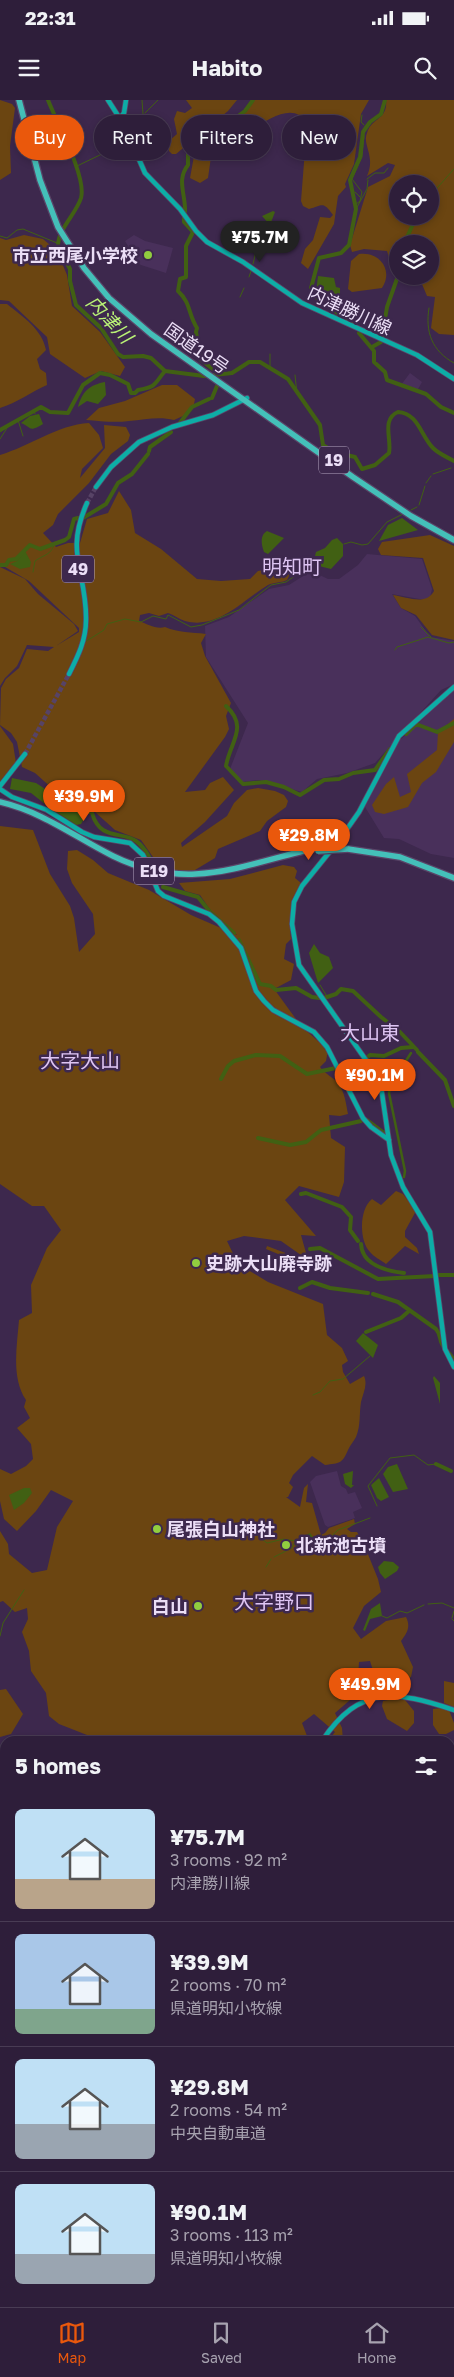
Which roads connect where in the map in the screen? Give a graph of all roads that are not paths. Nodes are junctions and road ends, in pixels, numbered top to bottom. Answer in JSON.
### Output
{"nodes":[{"id":1,"x":20,"y":100,"type":"edge"},
{"id":2,"x":108,"y":100,"type":"edge"},
{"id":3,"x":126,"y":100,"type":"edge"},
{"id":4,"x":118,"y":115,"type":"edge"},
{"id":5,"x":122,"y":115,"type":"edge"},
{"id":6,"x":139,"y":160,"type":"edge"},
{"id":7,"x":454,"y":379,"type":"edge"},
{"id":8,"x":246,"y":399,"type":"junction"},
{"id":9,"x":96,"y":487,"type":"tunnel mouth"},
{"id":10,"x":87,"y":503,"type":"tunnel mouth"},
{"id":11,"x":454,"y":539,"type":"edge"},
{"id":12,"x":69,"y":674,"type":"tunnel mouth"},
{"id":13,"x":454,"y":687,"type":"edge"},
{"id":14,"x":25,"y":754,"type":"tunnel mouth"},
{"id":15,"x":0,"y":787,"type":"edge"},
{"id":16,"x":0,"y":804,"type":"edge"},
{"id":17,"x":148,"y":865,"type":"dead end"},
{"id":18,"x":454,"y":876,"type":"edge"},
{"id":19,"x":153,"y":879,"type":"dead end"},
{"id":20,"x":389,"y":1140,"type":"junction"},
{"id":21,"x":454,"y":1367,"type":"edge"},
{"id":22,"x":454,"y":1710,"type":"edge"},
{"id":23,"x":325,"y":1736,"type":"edge"}],
"edges":[{"from":1,"to":8,"type":"highway","name":"国道19号","number":"19"},
{"from":2,"to":4,"type":"main road","name":"内津勝川線"},
{"from":3,"to":5,"type":"main road"},
{"from":6,"to":7,"type":"main road","name":"内津勝川線"},
{"from":8,"to":9,"type":"main road"},
{"from":8,"to":11,"type":"highway","name":"国道19号","number":"19"},
{"from":10,"to":12,"type":"main road","number":"49"},
{"from":13,"to":20,"type":"main road"},
{"from":14,"to":15,"type":"main road"},
{"from":15,"to":17,"type":"main road"},
{"from":16,"to":18,"type":"highway","number":"E19","bridge":true},
{"from":19,"to":20,"type":"main road"},
{"from":20,"to":21,"type":"main road"},
{"from":22,"to":23,"type":"main road"}]}
